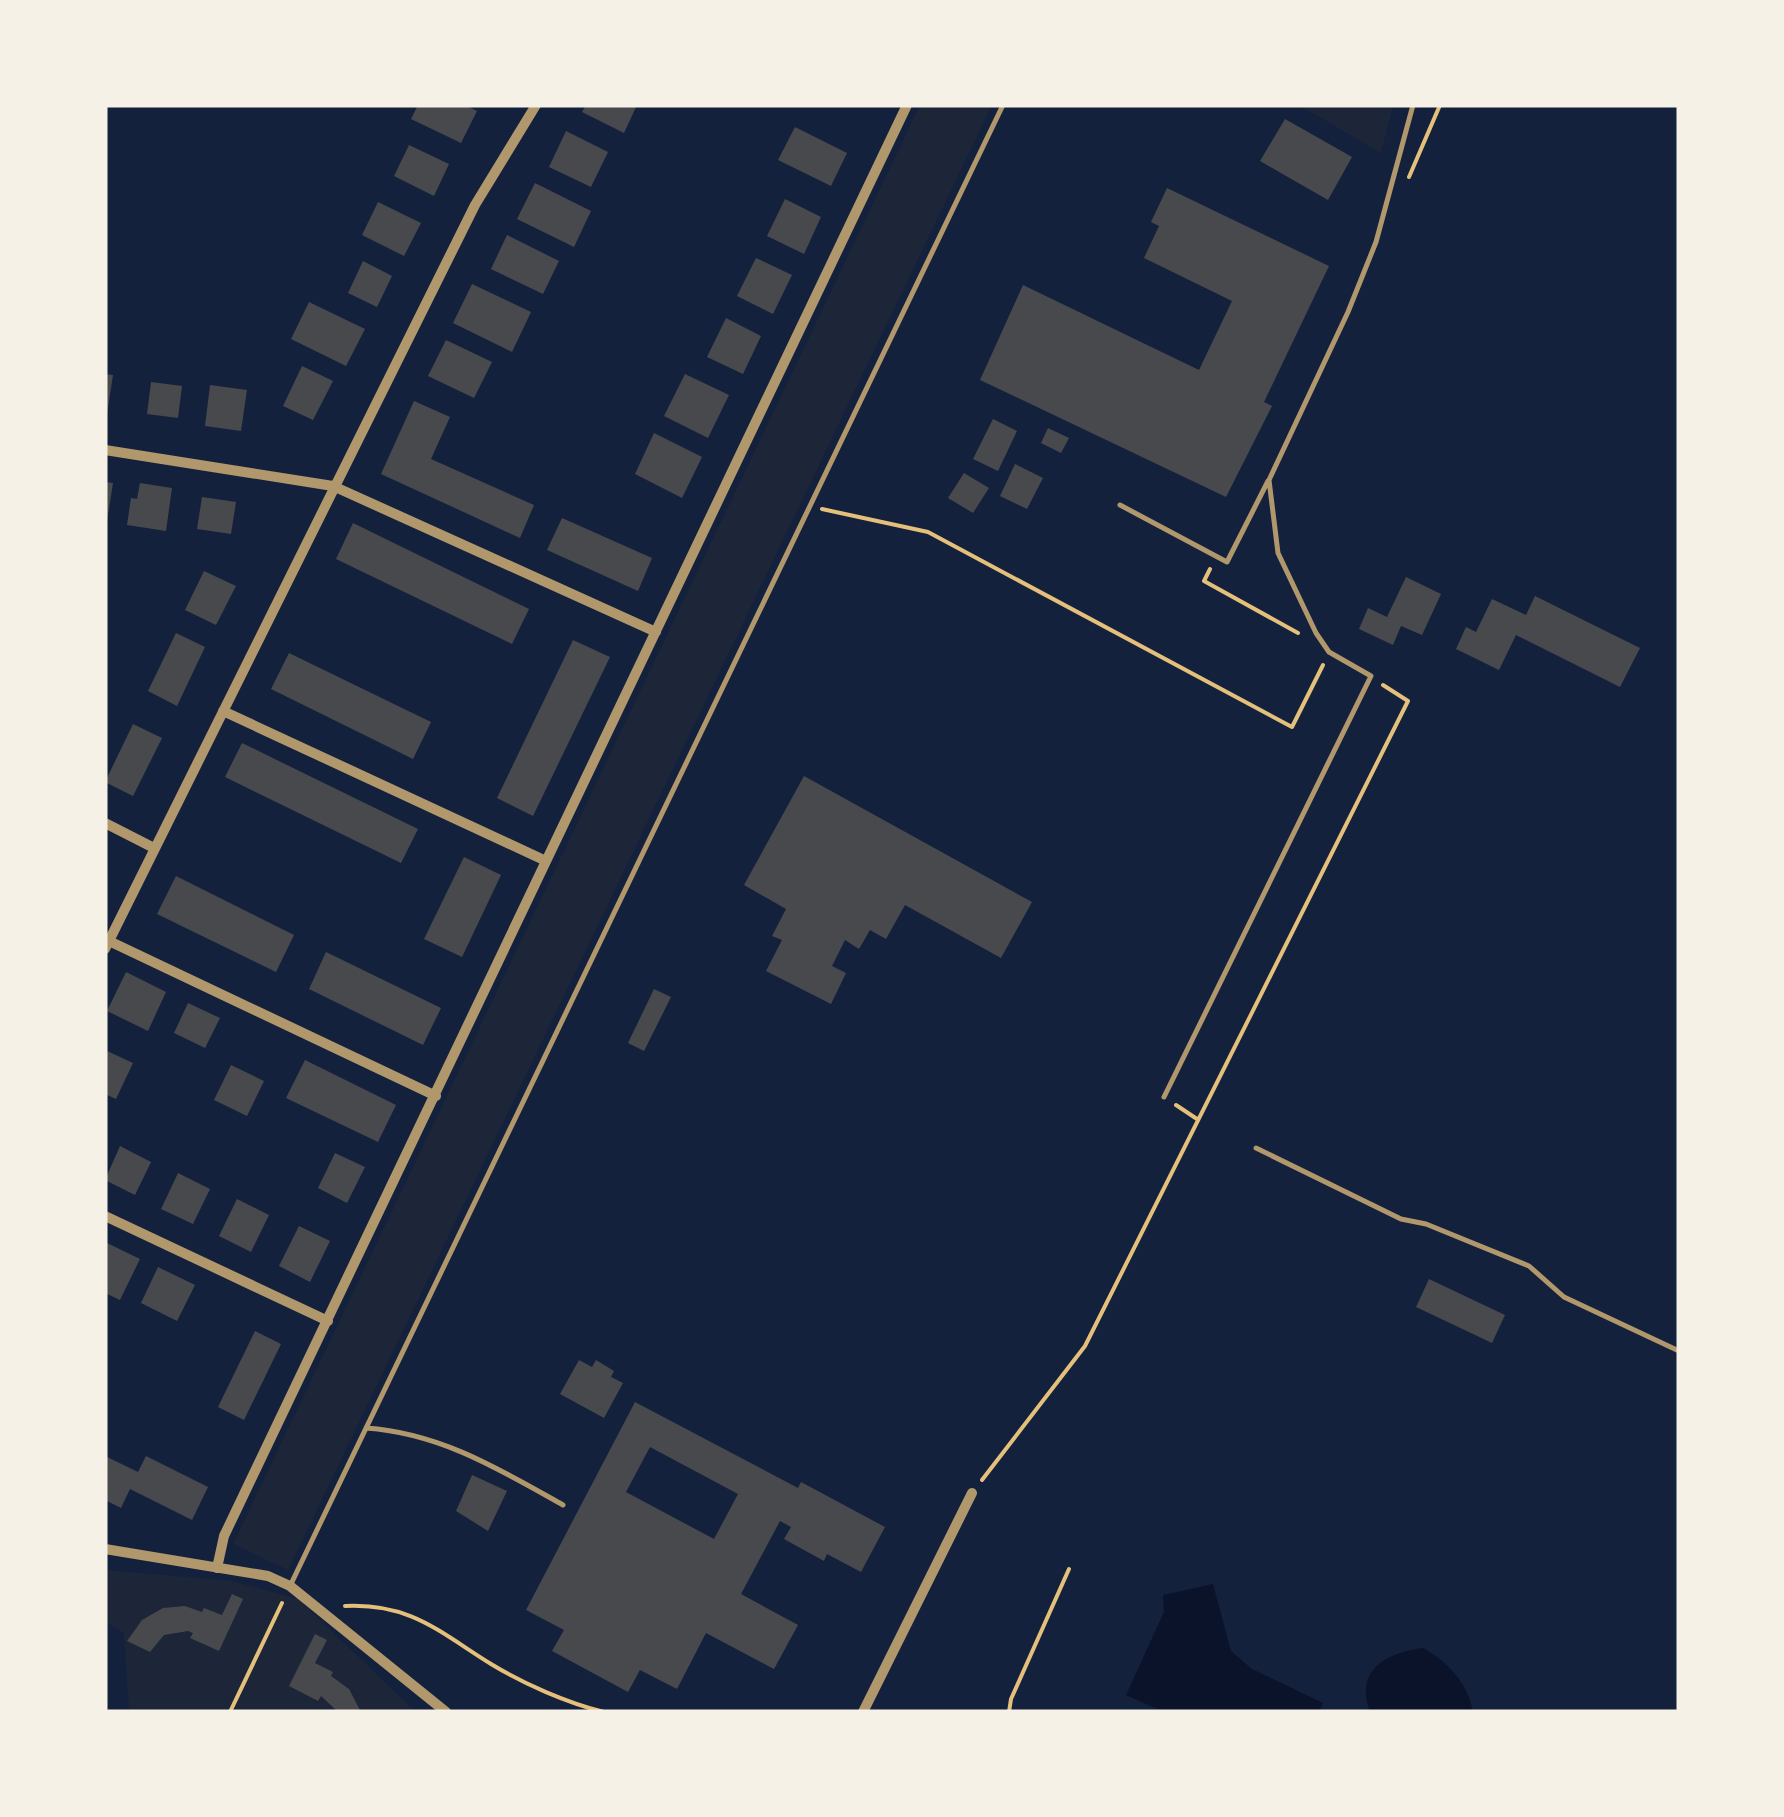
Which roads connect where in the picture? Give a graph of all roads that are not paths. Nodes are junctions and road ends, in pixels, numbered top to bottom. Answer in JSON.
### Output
{"nodes":[{"id":1,"x":536,"y":105,"type":"edge"},
{"id":2,"x":907,"y":105,"type":"edge"},
{"id":3,"x":1003,"y":105,"type":"edge"},
{"id":4,"x":1413,"y":105,"type":"edge"},
{"id":5,"x":105,"y":450,"type":"edge"},
{"id":6,"x":1268,"y":480,"type":"junction"},
{"id":7,"x":333,"y":486,"type":"junction"},
{"id":8,"x":1120,"y":504,"type":"dead end"},
{"id":9,"x":656,"y":632,"type":"junction"},
{"id":10,"x":224,"y":711,"type":"junction"},
{"id":11,"x":105,"y":823,"type":"edge"},
{"id":12,"x":154,"y":848,"type":"junction"},
{"id":13,"x":546,"y":860,"type":"junction"},
{"id":14,"x":107,"y":945,"type":"edge"},
{"id":15,"x":436,"y":1096,"type":"junction"},
{"id":16,"x":1164,"y":1098,"type":"road end"},
{"id":17,"x":1256,"y":1148,"type":"dead end"},
{"id":18,"x":105,"y":1216,"type":"edge"},
{"id":19,"x":328,"y":1321,"type":"junction"},
{"id":20,"x":1679,"y":1351,"type":"edge"},
{"id":21,"x":366,"y":1428,"type":"junction"},
{"id":22,"x":972,"y":1494,"type":"road end"},
{"id":23,"x":563,"y":1505,"type":"dead end"},
{"id":24,"x":105,"y":1549,"type":"edge"},
{"id":25,"x":217,"y":1568,"type":"junction"},
{"id":26,"x":290,"y":1586,"type":"junction"},
{"id":27,"x":446,"y":1712,"type":"edge"},
{"id":28,"x":864,"y":1712,"type":"edge"}],
"edges":[{"from":1,"to":7,"type":"street"},
{"from":2,"to":9,"type":"street"},
{"from":3,"to":21,"type":"lane"},
{"from":4,"to":6,"type":"lane"},
{"from":5,"to":7,"type":"street"},
{"from":6,"to":8,"type":"lane"},
{"from":6,"to":16,"type":"lane"},
{"from":7,"to":9,"type":"street"},
{"from":7,"to":10,"type":"street"},
{"from":9,"to":13,"type":"street"},
{"from":10,"to":12,"type":"street"},
{"from":10,"to":13,"type":"street"},
{"from":11,"to":12,"type":"street"},
{"from":12,"to":14,"type":"street"},
{"from":13,"to":15,"type":"street"},
{"from":14,"to":15,"type":"street"},
{"from":15,"to":19,"type":"street"},
{"from":17,"to":20,"type":"lane"},
{"from":18,"to":19,"type":"street"},
{"from":19,"to":25,"type":"street"},
{"from":21,"to":23,"type":"lane"},
{"from":21,"to":26,"type":"lane"},
{"from":22,"to":28,"type":"street"},
{"from":24,"to":25,"type":"street"},
{"from":25,"to":26,"type":"street"},
{"from":26,"to":27,"type":"street"}]}
